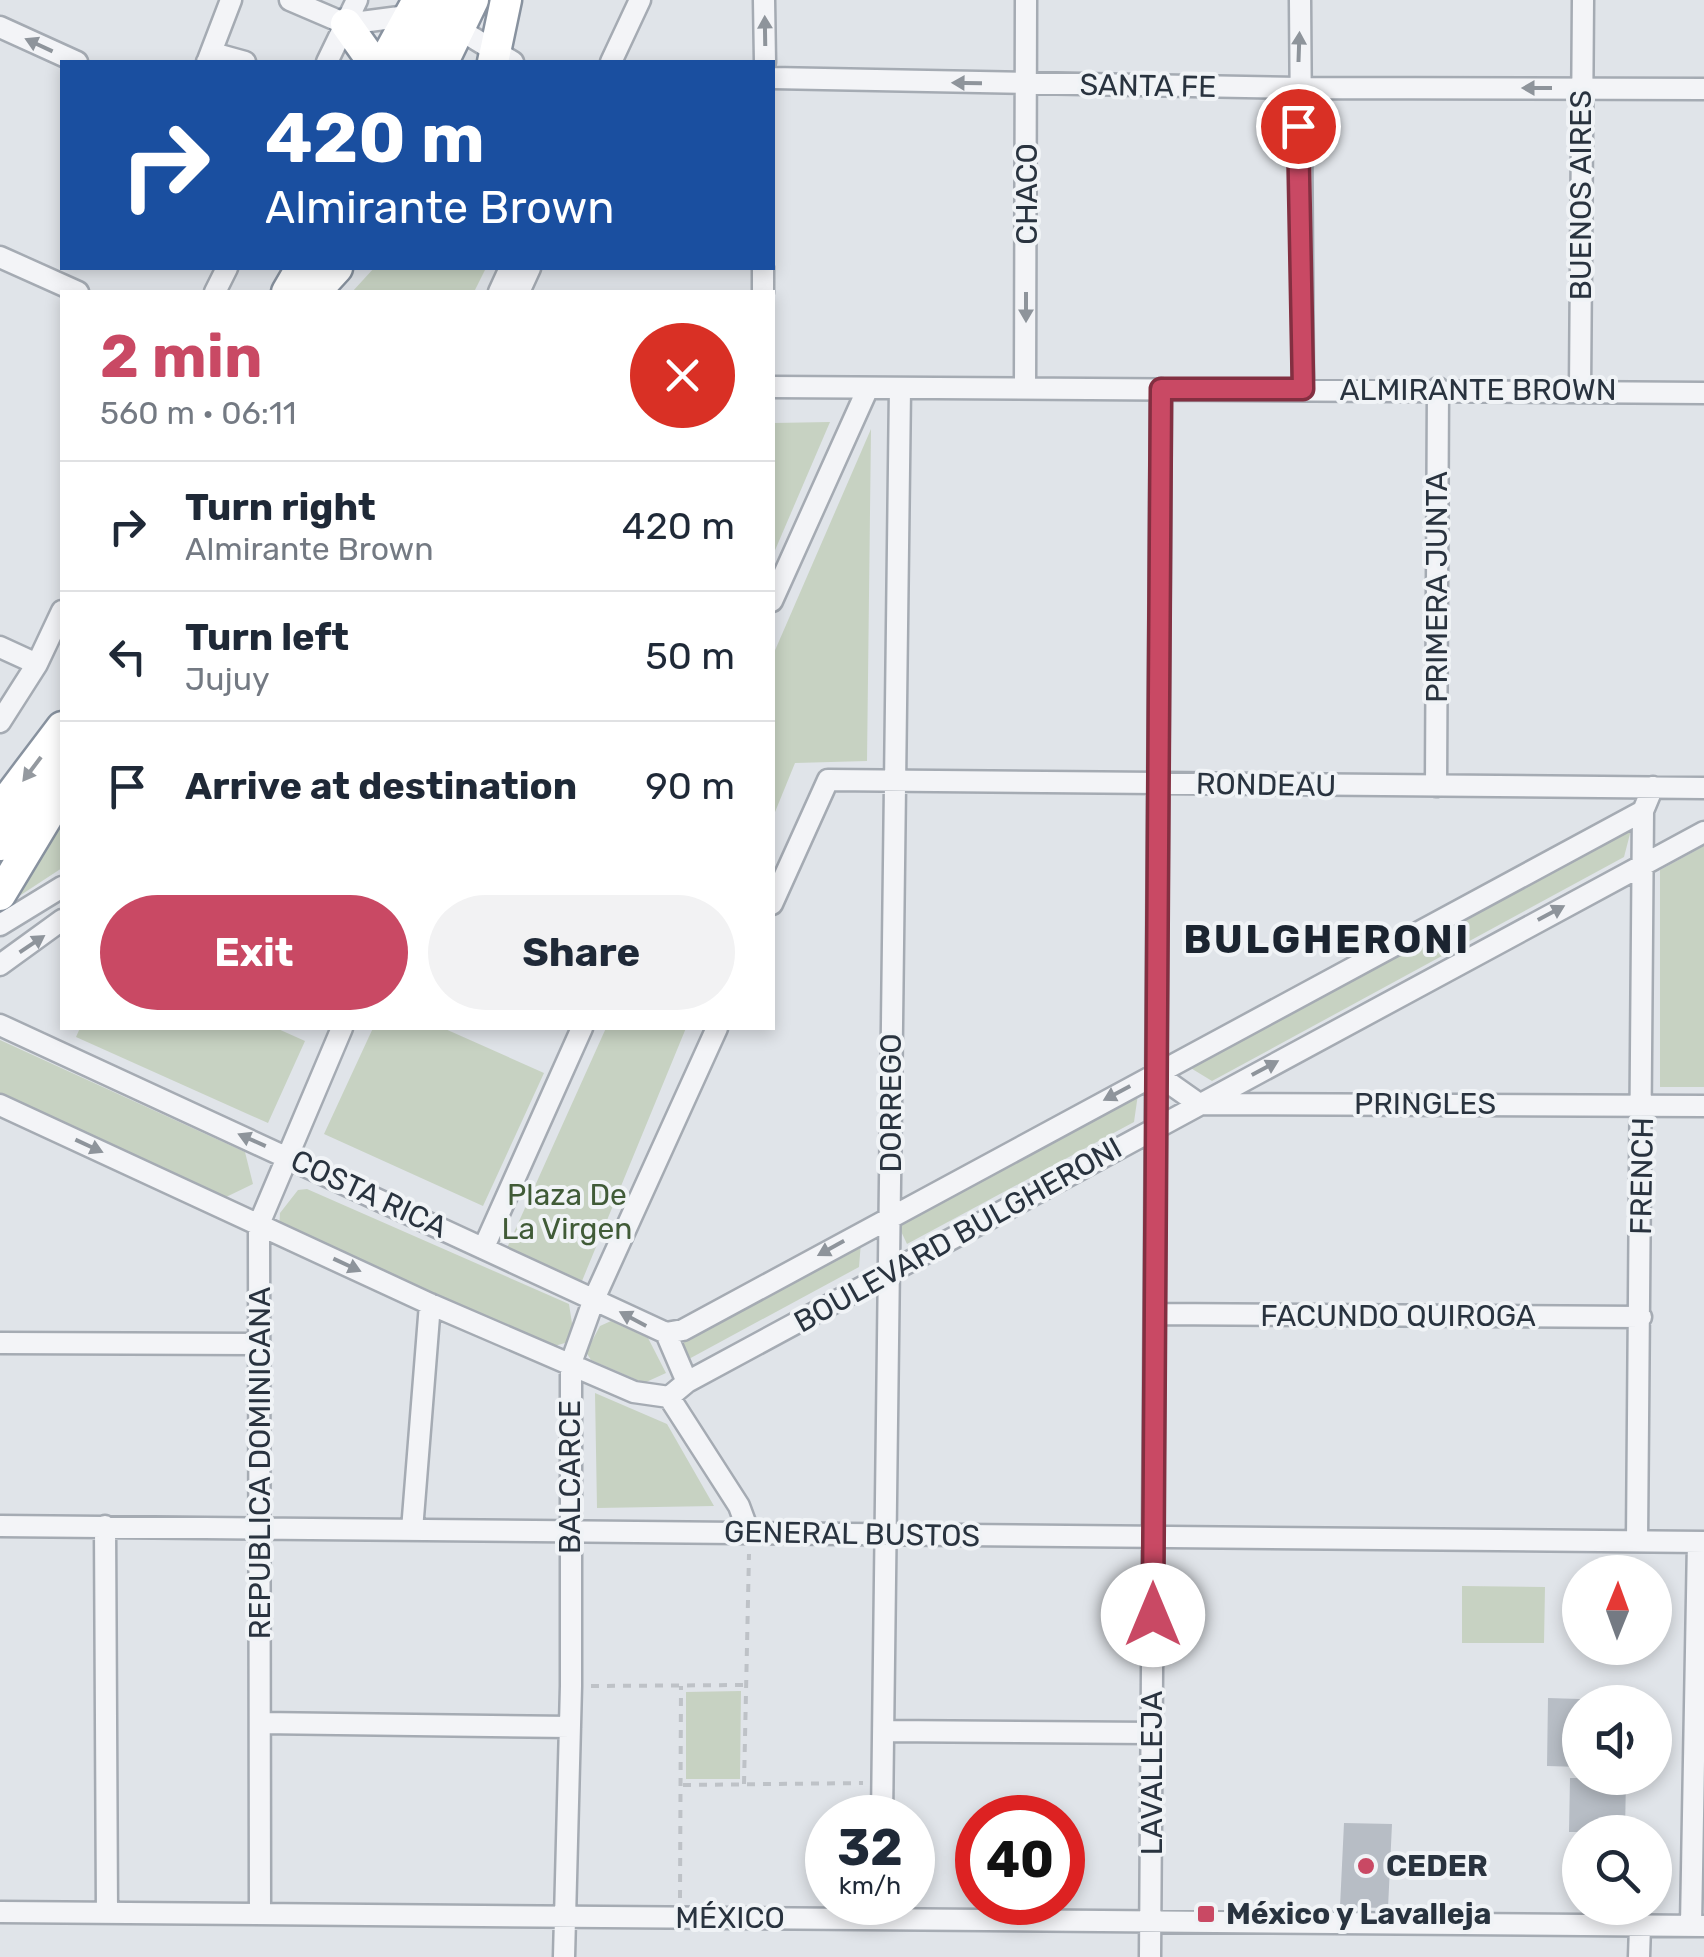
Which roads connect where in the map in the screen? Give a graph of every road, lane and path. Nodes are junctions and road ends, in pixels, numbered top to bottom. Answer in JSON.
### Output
{"nodes":[{"id":1,"x":232,"y":0,"type":"edge"},
{"id":2,"x":290,"y":0,"type":"edge"},
{"id":3,"x":472,"y":0,"type":"edge"},
{"id":4,"x":506,"y":0,"type":"edge"},
{"id":5,"x":640,"y":0,"type":"edge"},
{"id":6,"x":764,"y":0,"type":"edge"},
{"id":7,"x":1026,"y":0,"type":"edge"},
{"id":8,"x":1300,"y":0,"type":"edge"},
{"id":9,"x":1583,"y":0,"type":"edge"},
{"id":10,"x":351,"y":12,"type":"edge"},
{"id":11,"x":433,"y":13,"type":"edge"},
{"id":12,"x":0,"y":27,"type":"edge"},
{"id":13,"x":73,"y":60,"type":"edge"},
{"id":14,"x":208,"y":60,"type":"edge"},
{"id":15,"x":211,"y":60,"type":"edge"},
{"id":16,"x":240,"y":60,"type":"edge"},
{"id":17,"x":328,"y":60,"type":"edge"},
{"id":18,"x":372,"y":60,"type":"edge"},
{"id":19,"x":386,"y":60,"type":"edge"},
{"id":20,"x":415,"y":60,"type":"edge"},
{"id":21,"x":443,"y":60,"type":"edge"},
{"id":22,"x":500,"y":60,"type":"edge"},
{"id":23,"x":612,"y":60,"type":"edge"},
{"id":24,"x":765,"y":60,"type":"edge"},
{"id":25,"x":775,"y":78,"type":"edge"},
{"id":26,"x":1028,"y":84,"type":"junction"},
{"id":27,"x":1298,"y":88,"type":"junction"},
{"id":28,"x":1581,"y":88,"type":"junction"},
{"id":29,"x":1704,"y":89,"type":"edge"},
{"id":30,"x":0,"y":257,"type":"edge"},
{"id":31,"x":324,"y":270,"type":"edge"},
{"id":32,"x":333,"y":270,"type":"edge"},
{"id":33,"x":300,"y":284,"type":"edge"},
{"id":34,"x":74,"y":290,"type":"edge"},
{"id":35,"x":775,"y":387,"type":"edge"},
{"id":36,"x":868,"y":388,"type":"junction"},
{"id":37,"x":900,"y":388,"type":"junction"},
{"id":38,"x":1026,"y":388,"type":"junction"},
{"id":39,"x":1438,"y":388,"type":"junction"},
{"id":40,"x":1161,"y":389,"type":"junction"},
{"id":41,"x":1303,"y":389,"type":"junction"},
{"id":42,"x":1580,"y":390,"type":"junction"},
{"id":43,"x":1704,"y":392,"type":"edge"},
{"id":44,"x":775,"y":594,"type":"edge"},
{"id":45,"x":60,"y":615,"type":"edge"},
{"id":46,"x":0,"y":647,"type":"edge"},
{"id":47,"x":37,"y":664,"type":"junction"},
{"id":48,"x":0,"y":722,"type":"edge"},
{"id":49,"x":60,"y":730,"type":"edge"},
{"id":50,"x":60,"y":771,"type":"edge"},
{"id":51,"x":893,"y":781,"type":"junction"},
{"id":52,"x":1158,"y":784,"type":"junction"},
{"id":53,"x":1436,"y":786,"type":"junction"},
{"id":54,"x":1654,"y":787,"type":"junction"},
{"id":55,"x":1704,"y":788,"type":"edge"},
{"id":56,"x":60,"y":795,"type":"edge"},
{"id":57,"x":0,"y":809,"type":"edge"},
{"id":58,"x":1643,"y":811,"type":"junction"},
{"id":59,"x":1704,"y":832,"type":"edge"},
{"id":60,"x":0,"y":846,"type":"edge"},
{"id":61,"x":1646,"y":861,"type":"junction"},
{"id":62,"x":60,"y":889,"type":"edge"},
{"id":63,"x":0,"y":895,"type":"edge"},
{"id":64,"x":775,"y":897,"type":"edge"},
{"id":65,"x":60,"y":921,"type":"edge"},
{"id":66,"x":0,"y":925,"type":"edge"},
{"id":67,"x":0,"y":965,"type":"edge"},
{"id":68,"x":0,"y":1025,"type":"edge"},
{"id":69,"x":341,"y":1030,"type":"edge"},
{"id":70,"x":581,"y":1030,"type":"edge"},
{"id":71,"x":716,"y":1030,"type":"edge"},
{"id":72,"x":1155,"y":1073,"type":"junction"},
{"id":73,"x":1199,"y":1104,"type":"junction"},
{"id":74,"x":0,"y":1105,"type":"edge"},
{"id":75,"x":1644,"y":1105,"type":"junction"},
{"id":76,"x":1704,"y":1106,"type":"edge"},
{"id":77,"x":1156,"y":1127,"type":"junction"},
{"id":78,"x":285,"y":1155,"type":"junction"},
{"id":79,"x":891,"y":1215,"type":"junction"},
{"id":80,"x":259,"y":1224,"type":"junction"},
{"id":81,"x":484,"y":1247,"type":"junction"},
{"id":82,"x":889,"y":1272,"type":"junction"},
{"id":83,"x":594,"y":1299,"type":"junction"},
{"id":84,"x":430,"y":1304,"type":"junction"},
{"id":85,"x":1155,"y":1314,"type":"junction"},
{"id":86,"x":1640,"y":1317,"type":"junction"},
{"id":87,"x":666,"y":1333,"type":"junction"},
{"id":88,"x":0,"y":1343,"type":"edge"},
{"id":89,"x":260,"y":1344,"type":"junction"},
{"id":90,"x":571,"y":1363,"type":"junction"},
{"id":91,"x":687,"y":1382,"type":"junction"},
{"id":92,"x":669,"y":1397,"type":"junction"},
{"id":93,"x":0,"y":1526,"type":"edge"},
{"id":94,"x":104,"y":1526,"type":"junction"},
{"id":95,"x":260,"y":1528,"type":"junction"},
{"id":96,"x":570,"y":1529,"type":"junction"},
{"id":97,"x":412,"y":1530,"type":"junction"},
{"id":98,"x":749,"y":1533,"type":"junction"},
{"id":99,"x":887,"y":1534,"type":"junction"},
{"id":100,"x":1153,"y":1536,"type":"junction"},
{"id":101,"x":1637,"y":1542,"type":"junction"},
{"id":102,"x":1701,"y":1542,"type":"edge"},
{"id":103,"x":572,"y":1686,"type":"junction"},
{"id":104,"x":681,"y":1686,"type":"junction"},
{"id":105,"x":746,"y":1686,"type":"junction"},
{"id":106,"x":261,"y":1724,"type":"junction"},
{"id":107,"x":570,"y":1727,"type":"junction"},
{"id":108,"x":884,"y":1732,"type":"junction"},
{"id":109,"x":1152,"y":1733,"type":"junction"},
{"id":110,"x":744,"y":1784,"type":"junction"},
{"id":111,"x":883,"y":1784,"type":"junction"},
{"id":112,"x":682,"y":1785,"type":"junction"},
{"id":113,"x":883,"y":1795,"type":"edge"},
{"id":114,"x":0,"y":1912,"type":"edge"},
{"id":115,"x":107,"y":1913,"type":"junction"},
{"id":116,"x":935,"y":1913,"type":"edge"},
{"id":117,"x":260,"y":1914,"type":"junction"},
{"id":118,"x":805,"y":1914,"type":"edge"},
{"id":119,"x":565,"y":1917,"type":"junction"},
{"id":120,"x":680,"y":1918,"type":"junction"},
{"id":121,"x":1151,"y":1922,"type":"junction"},
{"id":122,"x":1640,"y":1926,"type":"junction"},
{"id":123,"x":1698,"y":1926,"type":"edge"},
{"id":124,"x":564,"y":1957,"type":"edge"},
{"id":125,"x":1150,"y":1957,"type":"edge"},
{"id":126,"x":1639,"y":1957,"type":"edge"}],
"edges":[{"from":1,"to":14,"type":"street"},
{"from":2,"to":10,"type":"street"},
{"from":3,"to":11,"type":"highway"},
{"from":4,"to":22,"type":"highway"},
{"from":5,"to":23,"type":"street"},
{"from":24,"to":6,"type":"street","one_way":true},
{"from":7,"to":26,"type":"street","name":"CHACO"},
{"from":27,"to":8,"type":"street","one_way":true},
{"from":9,"to":28,"type":"street","name":"BUENOS AIRES"},
{"from":10,"to":11,"type":"street"},
{"from":10,"to":17,"type":"street"},
{"from":10,"to":18,"type":"highway"},
{"from":11,"to":19,"type":"highway"},
{"from":11,"to":20,"type":"highway"},
{"from":11,"to":21,"type":"highway"},
{"from":11,"to":22,"type":"street"},
{"from":13,"to":12,"type":"street","one_way":true},
{"from":15,"to":16,"type":"street"},
{"from":26,"to":25,"type":"street","name":"SANTA FE","one_way":true},
{"from":26,"to":27,"type":"street","name":"SANTA FE"},
{"from":26,"to":38,"type":"street","name":"CHACO","one_way":true},
{"from":28,"to":27,"type":"street","name":"SANTA FE","one_way":true},
{"from":27,"to":41,"type":"street"},
{"from":28,"to":29,"type":"street","name":"SANTA FE"},
{"from":28,"to":42,"type":"street","name":"BUENOS AIRES"},
{"from":30,"to":34,"type":"street"},
{"from":31,"to":33,"type":"highway"},
{"from":32,"to":33,"type":"highway"},
{"from":35,"to":36,"type":"street","name":"ALMIRANTE BROWN"},
{"from":36,"to":37,"type":"street","name":"ALMIRANTE BROWN"},
{"from":36,"to":44,"type":"street"},
{"from":37,"to":38,"type":"street","name":"ALMIRANTE BROWN"},
{"from":37,"to":51,"type":"street","name":"DORREGO"},
{"from":38,"to":40,"type":"street","name":"ALMIRANTE BROWN"},
{"from":39,"to":41,"type":"street","name":"ALMIRANTE BROWN"},
{"from":39,"to":42,"type":"street","name":"ALMIRANTE BROWN"},
{"from":39,"to":53,"type":"street","name":"PRIMERA JUNTA"},
{"from":40,"to":41,"type":"street","name":"ALMIRANTE BROWN"},
{"from":40,"to":52,"type":"street","name":"LAVALLEJA"},
{"from":42,"to":43,"type":"street","name":"ALMIRANTE BROWN"},
{"from":45,"to":47,"type":"street"},
{"from":46,"to":47,"type":"street"},
{"from":47,"to":48,"type":"street"},
{"from":49,"to":57,"type":"highway","one_way":true},
{"from":50,"to":60,"type":"highway"},
{"from":51,"to":52,"type":"street","name":"RONDEAU"},
{"from":51,"to":64,"type":"street","name":"RONDEAU"},
{"from":51,"to":79,"type":"street","name":"DORREGO"},
{"from":52,"to":53,"type":"street","name":"RONDEAU"},
{"from":52,"to":72,"type":"street","name":"LAVALLEJA"},
{"from":53,"to":54,"type":"street","name":"RONDEAU"},
{"from":54,"to":55,"type":"street","name":"RONDEAU"},
{"from":54,"to":58,"type":"street"},
{"from":56,"to":63,"type":"highway"},
{"from":58,"to":61,"type":"street","name":"FRENCH"},
{"from":58,"to":72,"type":"street","name":"BOULEVARD BULGHERONI"},
{"from":59,"to":61,"type":"street","name":"BOULEVARD BULGHERONI"},
{"from":73,"to":61,"type":"street","name":"BOULEVARD BULGHERONI","one_way":true},
{"from":61,"to":75,"type":"street","name":"FRENCH"},
{"from":62,"to":66,"type":"street"},
{"from":67,"to":65,"type":"street","one_way":true},
{"from":78,"to":68,"type":"street","name":"COSTA RICA","one_way":true},
{"from":69,"to":78,"type":"street","name":"REPUBLICA DOMINICANA"},
{"from":70,"to":81,"type":"street"},
{"from":71,"to":83,"type":"street","name":"BALCARCE"},
{"from":72,"to":73,"type":"street"},
{"from":72,"to":77,"type":"street","name":"LAVALLEJA"},
{"from":72,"to":79,"type":"street","name":"BOULEVARD BULGHERONI","one_way":true},
{"from":73,"to":75,"type":"street","name":"PRINGLES"},
{"from":73,"to":77,"type":"street","name":"BOULEVARD BULGHERONI"},
{"from":74,"to":80,"type":"street","one_way":true},
{"from":75,"to":76,"type":"street","name":"PRINGLES"},
{"from":75,"to":86,"type":"street","name":"FRENCH"},
{"from":77,"to":82,"type":"street","name":"BOULEVARD BULGHERONI"},
{"from":77,"to":85,"type":"street","name":"LAVALLEJA"},
{"from":78,"to":80,"type":"street","name":"REPUBLICA DOMINICANA"},
{"from":78,"to":81,"type":"street","name":"COSTA RICA"},
{"from":79,"to":82,"type":"street","name":"DORREGO"},
{"from":79,"to":87,"type":"street","name":"BOULEVARD BULGHERONI","one_way":true},
{"from":80,"to":84,"type":"street","one_way":true},
{"from":80,"to":89,"type":"street","name":"REPUBLICA DOMINICANA"},
{"from":81,"to":83,"type":"street","name":"COSTA RICA"},
{"from":82,"to":91,"type":"street","name":"BOULEVARD BULGHERONI"},
{"from":82,"to":99,"type":"street","name":"DORREGO"},
{"from":87,"to":83,"type":"street","name":"COSTA RICA","one_way":true},
{"from":83,"to":90,"type":"street","name":"BALCARCE"},
{"from":84,"to":90,"type":"street"},
{"from":84,"to":97,"type":"street"},
{"from":85,"to":86,"type":"street","name":"FACUNDO QUIROGA"},
{"from":85,"to":100,"type":"street","name":"LAVALLEJA"},
{"from":86,"to":101,"type":"street","name":"FRENCH"},
{"from":87,"to":91,"type":"street"},
{"from":88,"to":89,"type":"street"},
{"from":89,"to":95,"type":"street","name":"REPUBLICA DOMINICANA"},
{"from":90,"to":92,"type":"street"},
{"from":90,"to":96,"type":"street","name":"BALCARCE"},
{"from":91,"to":92,"type":"street"},
{"from":92,"to":98,"type":"street"},
{"from":93,"to":94,"type":"street","name":"GENERAL BUSTOS"},
{"from":94,"to":95,"type":"street","name":"GENERAL BUSTOS"},
{"from":94,"to":115,"type":"street"},
{"from":95,"to":97,"type":"street","name":"GENERAL BUSTOS"},
{"from":95,"to":106,"type":"street","name":"REPUBLICA DOMINICANA"},
{"from":96,"to":97,"type":"street","name":"GENERAL BUSTOS"},
{"from":96,"to":98,"type":"street","name":"GENERAL BUSTOS"},
{"from":96,"to":103,"type":"street","name":"BALCARCE"},
{"from":98,"to":99,"type":"street","name":"GENERAL BUSTOS"},
{"from":98,"to":105,"type":"path"},
{"from":99,"to":100,"type":"street","name":"GENERAL BUSTOS"},
{"from":99,"to":108,"type":"street","name":"DORREGO"},
{"from":100,"to":101,"type":"street","name":"GENERAL BUSTOS"},
{"from":100,"to":109,"type":"street","name":"LAVALLEJA"},
{"from":101,"to":102,"type":"street","name":"GENERAL BUSTOS"},
{"from":102,"to":123,"type":"street"},
{"from":103,"to":104,"type":"path"},
{"from":103,"to":107,"type":"street","name":"BALCARCE"},
{"from":104,"to":105,"type":"path"},
{"from":104,"to":112,"type":"path"},
{"from":105,"to":110,"type":"path"},
{"from":106,"to":107,"type":"street"},
{"from":106,"to":117,"type":"street","name":"REPUBLICA DOMINICANA"},
{"from":107,"to":119,"type":"street","name":"BALCARCE"},
{"from":108,"to":109,"type":"street"},
{"from":108,"to":111,"type":"street","name":"DORREGO"},
{"from":109,"to":121,"type":"street","name":"LAVALLEJA"},
{"from":110,"to":111,"type":"path"},
{"from":110,"to":112,"type":"path"},
{"from":111,"to":113,"type":"street","name":"DORREGO"},
{"from":112,"to":120,"type":"path"},
{"from":114,"to":115,"type":"street","name":"MÉXICO"},
{"from":115,"to":117,"type":"street","name":"MÉXICO"},
{"from":116,"to":121,"type":"street","name":"MÉXICO"},
{"from":117,"to":119,"type":"street","name":"MÉXICO"},
{"from":118,"to":120,"type":"street","name":"MÉXICO"},
{"from":119,"to":120,"type":"street","name":"MÉXICO"},
{"from":119,"to":124,"type":"street","name":"BALCARCE"},
{"from":121,"to":122,"type":"street","name":"MÉXICO"},
{"from":121,"to":125,"type":"street","name":"LAVALLEJA"},
{"from":122,"to":123,"type":"street","name":"MÉXICO"},
{"from":122,"to":126,"type":"street"}]}
